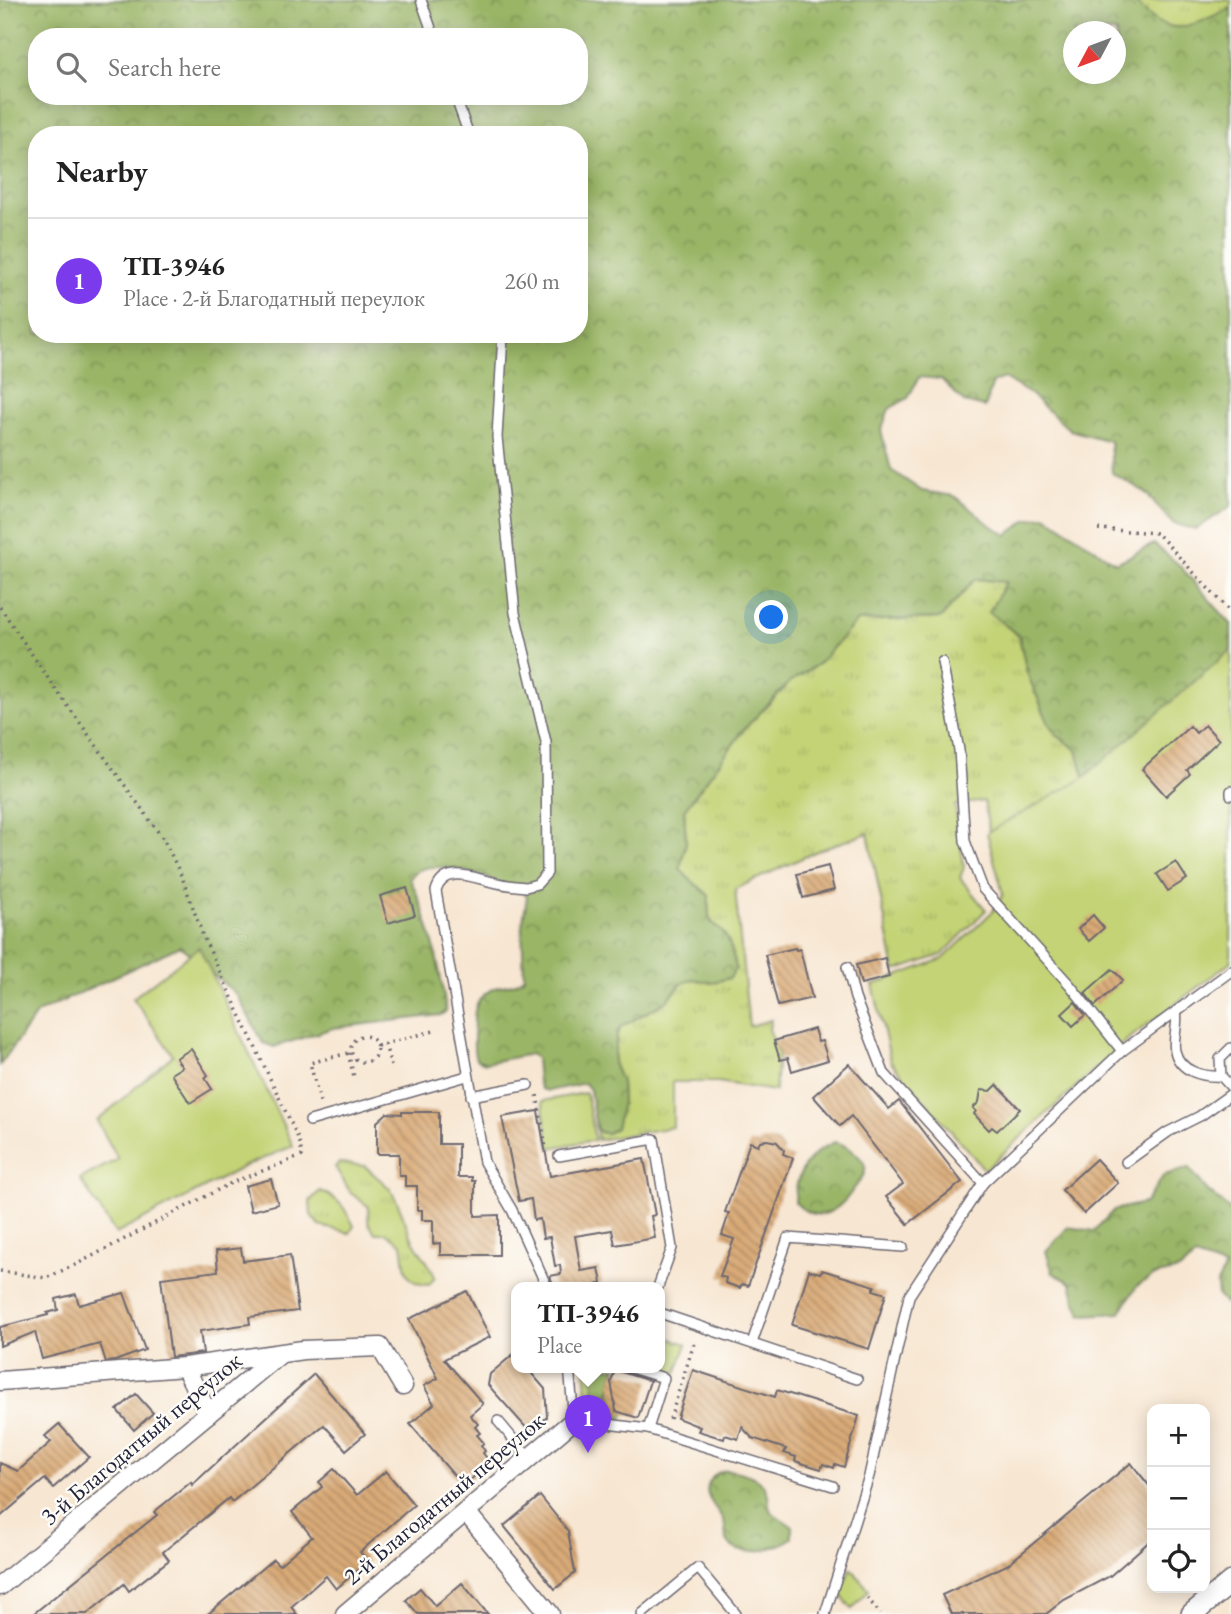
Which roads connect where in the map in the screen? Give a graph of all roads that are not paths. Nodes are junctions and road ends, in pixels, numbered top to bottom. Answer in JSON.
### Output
{"nodes":[{"id":1,"x":421,"y":0,"type":"edge"},
{"id":2,"x":431,"y":28,"type":"edge"},
{"id":3,"x":458,"y":105,"type":"edge"},
{"id":4,"x":466,"y":126,"type":"edge"},
{"id":5,"x":502,"y":343,"type":"edge"},
{"id":6,"x":942,"y":662,"type":"dead end"},
{"id":7,"x":847,"y":967,"type":"dead end"},
{"id":8,"x":1231,"y":971,"type":"edge"},
{"id":9,"x":1176,"y":1012,"type":"junction"},
{"id":10,"x":1231,"y":1048,"type":"edge"},
{"id":11,"x":1122,"y":1051,"type":"junction"},
{"id":12,"x":467,"y":1076,"type":"junction"},
{"id":13,"x":1221,"y":1076,"type":"junction"},
{"id":14,"x":528,"y":1085,"type":"road end"},
{"id":15,"x":1231,"y":1087,"type":"edge"},
{"id":16,"x":1231,"y":1094,"type":"edge"},
{"id":17,"x":471,"y":1096,"type":"junction"},
{"id":18,"x":310,"y":1121,"type":"dead end"},
{"id":19,"x":559,"y":1156,"type":"road end"},
{"id":20,"x":1126,"y":1162,"type":"dead end"},
{"id":21,"x":983,"y":1183,"type":"junction"},
{"id":22,"x":903,"y":1248,"type":"dead end"},
{"id":23,"x":545,"y":1282,"type":"edge"},
{"id":24,"x":660,"y":1282,"type":"edge"},
{"id":25,"x":665,"y":1314,"type":"edge"},
{"id":26,"x":752,"y":1343,"type":"junction"},
{"id":27,"x":280,"y":1354,"type":"junction"},
{"id":28,"x":185,"y":1367,"type":"junction"},
{"id":29,"x":570,"y":1373,"type":"edge"},
{"id":30,"x":648,"y":1373,"type":"edge"},
{"id":31,"x":857,"y":1379,"type":"dead end"},
{"id":32,"x":0,"y":1381,"type":"edge"},
{"id":33,"x":403,"y":1386,"type":"dead end"},
{"id":34,"x":208,"y":1414,"type":"junction"},
{"id":35,"x":574,"y":1420,"type":"junction"},
{"id":36,"x":498,"y":1421,"type":"dead end"},
{"id":37,"x":648,"y":1429,"type":"junction"},
{"id":38,"x":529,"y":1458,"type":"junction"},
{"id":39,"x":833,"y":1486,"type":"dead end"},
{"id":40,"x":466,"y":1512,"type":"junction"},
{"id":41,"x":1231,"y":1582,"type":"edge"},
{"id":42,"x":0,"y":1586,"type":"edge"},
{"id":43,"x":345,"y":1614,"type":"edge"},
{"id":44,"x":550,"y":1614,"type":"edge"},
{"id":45,"x":642,"y":1614,"type":"edge"},
{"id":46,"x":736,"y":1614,"type":"edge"},
{"id":47,"x":825,"y":1614,"type":"edge"},
{"id":48,"x":1192,"y":1614,"type":"edge"}],
"edges":[{"from":1,"to":2,"type":"lane"},
{"from":3,"to":4,"type":"lane"},
{"from":5,"to":12,"type":"lane"},
{"from":6,"to":11,"type":"lane"},
{"from":7,"to":21,"type":"lane"},
{"from":8,"to":9,"type":"lane"},
{"from":9,"to":11,"type":"lane"},
{"from":9,"to":13,"type":"lane"},
{"from":10,"to":13,"type":"lane"},
{"from":11,"to":21,"type":"lane"},
{"from":12,"to":17,"type":"lane"},
{"from":12,"to":18,"type":"lane"},
{"from":13,"to":15,"type":"lane"},
{"from":14,"to":17,"type":"lane"},
{"from":16,"to":20,"type":"lane"},
{"from":17,"to":23,"type":"lane"},
{"from":19,"to":24,"type":"lane"},
{"from":21,"to":47,"type":"lane"},
{"from":22,"to":26,"type":"lane"},
{"from":25,"to":26,"type":"lane"},
{"from":26,"to":31,"type":"lane"},
{"from":27,"to":28,"type":"street"},
{"from":27,"to":33,"type":"street"},
{"from":27,"to":34,"type":"street","name":"3-й Благодатный переулок"},
{"from":28,"to":32,"type":"street"},
{"from":28,"to":34,"type":"street"},
{"from":29,"to":35,"type":"lane"},
{"from":30,"to":37,"type":"lane"},
{"from":34,"to":42,"type":"street","name":"3-й Благодатный переулок"},
{"from":35,"to":37,"type":"lane"},
{"from":35,"to":38,"type":"street","name":"2-й Благодатный переулок"},
{"from":36,"to":38,"type":"lane"},
{"from":37,"to":39,"type":"lane"},
{"from":38,"to":40,"type":"street","name":"2-й Благодатный переулок"},
{"from":40,"to":43,"type":"street","name":"2-й Благодатный переулок"},
{"from":40,"to":44,"type":"street"},
{"from":41,"to":48,"type":"street"},
{"from":45,"to":46,"type":"lane"}]}
